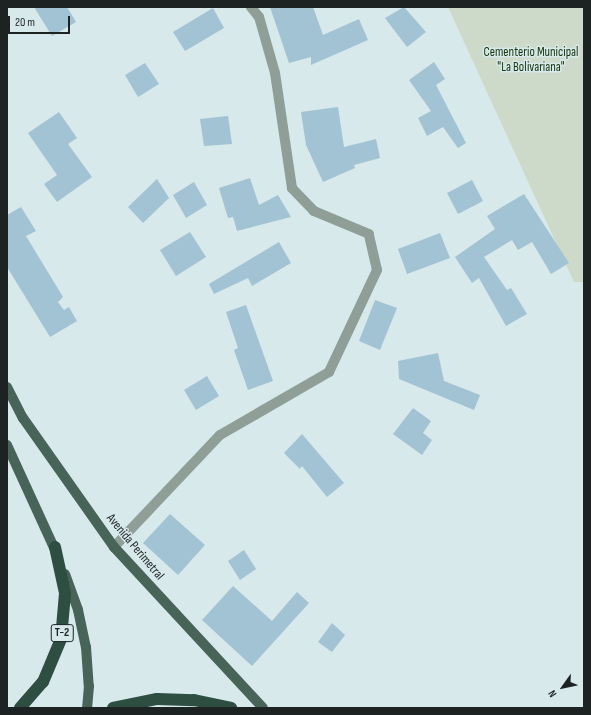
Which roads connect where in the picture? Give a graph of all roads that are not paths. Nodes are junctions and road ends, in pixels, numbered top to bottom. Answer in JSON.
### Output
{"nodes":[{"id":1,"x":251,"y":7,"type":"edge"},
{"id":2,"x":7,"y":387,"type":"edge"},
{"id":3,"x":7,"y":445,"type":"edge"},
{"id":4,"x":114,"y":547,"type":"junction"},
{"id":5,"x":55,"y":548,"type":"junction"},
{"id":6,"x":20,"y":708,"type":"edge"},
{"id":7,"x":87,"y":708,"type":"edge"},
{"id":8,"x":113,"y":708,"type":"edge"},
{"id":9,"x":231,"y":708,"type":"edge"},
{"id":10,"x":264,"y":708,"type":"edge"}],
"edges":[{"from":1,"to":4,"type":"street"},
{"from":2,"to":4,"type":"main road","name":"Avenida Perimetral"},
{"from":3,"to":5,"type":"main road"},
{"from":4,"to":10,"type":"main road","name":"Avenida Perimetral"},
{"from":5,"to":6,"type":"highway","number":"T-2"},
{"from":5,"to":7,"type":"main road"},
{"from":8,"to":9,"type":"highway"}]}
